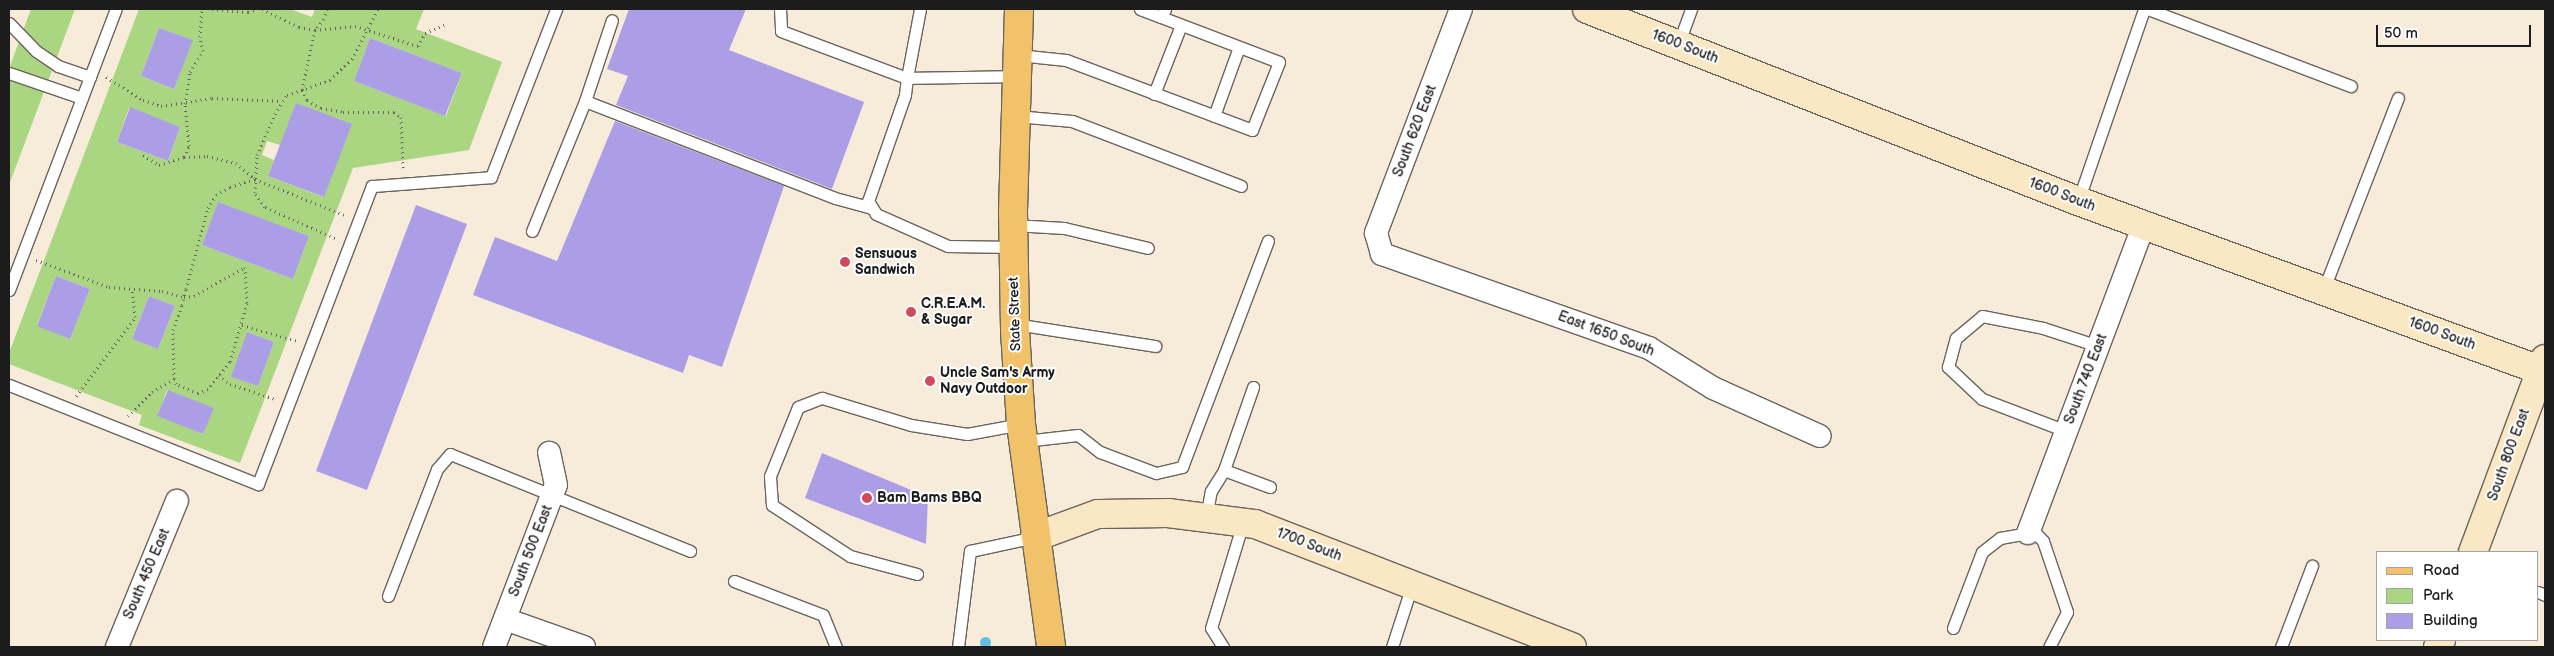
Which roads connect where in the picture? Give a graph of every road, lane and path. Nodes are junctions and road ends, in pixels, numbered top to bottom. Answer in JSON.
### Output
{"nodes":[{"id":1,"x":116,"y":9,"type":"edge"},
{"id":2,"x":202,"y":9,"type":"edge"},
{"id":3,"x":212,"y":9,"type":"edge"},
{"id":4,"x":258,"y":9,"type":"edge"},
{"id":5,"x":262,"y":9,"type":"edge"},
{"id":6,"x":327,"y":9,"type":"edge"},
{"id":7,"x":378,"y":9,"type":"edge"},
{"id":8,"x":556,"y":9,"type":"edge"},
{"id":9,"x":780,"y":9,"type":"edge"},
{"id":10,"x":920,"y":9,"type":"edge"},
{"id":11,"x":1019,"y":9,"type":"edge"},
{"id":12,"x":1140,"y":9,"type":"edge"},
{"id":13,"x":1461,"y":9,"type":"edge"},
{"id":14,"x":1587,"y":9,"type":"edge"},
{"id":15,"x":1691,"y":9,"type":"edge"},
{"id":16,"x":2144,"y":9,"type":"edge"},
{"id":17,"x":2148,"y":9,"type":"edge"},
{"id":18,"x":1163,"y":13,"type":"edge"},
{"id":19,"x":612,"y":20,"type":"dead end"},
{"id":20,"x":9,"y":23,"type":"edge"},
{"id":21,"x":444,"y":25,"type":"dead end"},
{"id":22,"x":1181,"y":25,"type":"junction"},
{"id":23,"x":315,"y":30,"type":"junction"},
{"id":24,"x":368,"y":30,"type":"junction"},
{"id":25,"x":1678,"y":45,"type":"junction"},
{"id":26,"x":1239,"y":47,"type":"junction"},
{"id":27,"x":1018,"y":65,"type":"junction"},
{"id":28,"x":9,"y":72,"type":"edge"},
{"id":29,"x":91,"y":73,"type":"junction"},
{"id":30,"x":907,"y":78,"type":"junction"},
{"id":31,"x":2351,"y":86,"type":"dead end"},
{"id":32,"x":302,"y":90,"type":"junction"},
{"id":33,"x":1154,"y":94,"type":"junction"},
{"id":34,"x":82,"y":98,"type":"junction"},
{"id":35,"x":2398,"y":98,"type":"dead end"},
{"id":36,"x":584,"y":101,"type":"junction"},
{"id":37,"x":282,"y":102,"type":"junction"},
{"id":38,"x":185,"y":104,"type":"junction"},
{"id":39,"x":1016,"y":116,"type":"junction"},
{"id":40,"x":1214,"y":116,"type":"junction"},
{"id":41,"x":143,"y":155,"type":"dead end"},
{"id":42,"x":184,"y":157,"type":"junction"},
{"id":43,"x":255,"y":179,"type":"junction"},
{"id":44,"x":403,"y":184,"type":"junction"},
{"id":45,"x":1241,"y":186,"type":"dead end"},
{"id":46,"x":2078,"y":201,"type":"junction"},
{"id":47,"x":872,"y":208,"type":"junction"},
{"id":48,"x":359,"y":221,"type":"junction"},
{"id":49,"x":2144,"y":226,"type":"junction"},
{"id":50,"x":532,"y":231,"type":"dead end"},
{"id":51,"x":1013,"y":236,"type":"junction"},
{"id":52,"x":1268,"y":241,"type":"dead end"},
{"id":53,"x":350,"y":244,"type":"junction"},
{"id":54,"x":1148,"y":248,"type":"dead end"},
{"id":55,"x":1382,"y":254,"type":"joint"},
{"id":56,"x":22,"y":256,"type":"junction"},
{"id":57,"x":132,"y":289,"type":"junction"},
{"id":58,"x":9,"y":290,"type":"edge"},
{"id":59,"x":2323,"y":291,"type":"junction"},
{"id":60,"x":184,"y":297,"type":"junction"},
{"id":61,"x":1015,"y":324,"type":"junction"},
{"id":62,"x":242,"y":325,"type":"junction"},
{"id":63,"x":311,"y":345,"type":"junction"},
{"id":64,"x":1155,"y":346,"type":"dead end"},
{"id":65,"x":2098,"y":346,"type":"junction"},
{"id":66,"x":2543,"y":365,"type":"edge"},
{"id":67,"x":219,"y":375,"type":"junction"},
{"id":68,"x":174,"y":379,"type":"junction"},
{"id":69,"x":9,"y":385,"type":"edge"},
{"id":70,"x":1253,"y":387,"type":"dead end"},
{"id":71,"x":2538,"y":401,"type":"edge"},
{"id":72,"x":289,"y":403,"type":"junction"},
{"id":73,"x":66,"y":408,"type":"junction"},
{"id":74,"x":116,"y":428,"type":"junction"},
{"id":75,"x":2066,"y":431,"type":"junction"},
{"id":76,"x":1022,"y":433,"type":"junction"},
{"id":77,"x":1820,"y":436,"type":"dead end"},
{"id":78,"x":549,"y":453,"type":"dead end"},
{"id":79,"x":1224,"y":470,"type":"junction"},
{"id":80,"x":1270,"y":487,"type":"dead end"},
{"id":81,"x":552,"y":496,"type":"junction"},
{"id":82,"x":177,"y":501,"type":"dead end"},
{"id":83,"x":1206,"y":518,"type":"junction"},
{"id":84,"x":1243,"y":523,"type":"junction"},
{"id":85,"x":2029,"y":530,"type":"junction"},
{"id":86,"x":1035,"y":537,"type":"junction"},
{"id":87,"x":690,"y":551,"type":"dead end"},
{"id":88,"x":2473,"y":551,"type":"edge"},
{"id":89,"x":2312,"y":566,"type":"dead end"},
{"id":90,"x":917,"y":574,"type":"dead end"},
{"id":91,"x":734,"y":580,"type":"dead end"},
{"id":92,"x":1412,"y":586,"type":"junction"},
{"id":93,"x":388,"y":596,"type":"dead end"},
{"id":94,"x":505,"y":619,"type":"junction"},
{"id":95,"x":1953,"y":628,"type":"dead end"},
{"id":96,"x":117,"y":647,"type":"edge"},
{"id":97,"x":494,"y":647,"type":"edge"},
{"id":98,"x":584,"y":647,"type":"edge"},
{"id":99,"x":836,"y":647,"type":"edge"},
{"id":100,"x":958,"y":647,"type":"edge"},
{"id":101,"x":1052,"y":647,"type":"edge"},
{"id":102,"x":1223,"y":647,"type":"edge"},
{"id":103,"x":1392,"y":647,"type":"edge"},
{"id":104,"x":1572,"y":647,"type":"edge"},
{"id":105,"x":2049,"y":647,"type":"edge"},
{"id":106,"x":2281,"y":647,"type":"edge"}],
"edges":[{"from":1,"to":29,"type":"lane"},
{"from":2,"to":38,"type":"path"},
{"from":3,"to":4,"type":"path"},
{"from":5,"to":23,"type":"path"},
{"from":6,"to":23,"type":"path"},
{"from":7,"to":24,"type":"path"},
{"from":8,"to":44,"type":"lane"},
{"from":9,"to":30,"type":"lane"},
{"from":10,"to":30,"type":"lane"},
{"from":11,"to":27,"type":"main road","name":"State Street"},
{"from":12,"to":18,"type":"lane"},
{"from":13,"to":55,"type":"street","name":"South 620 East"},
{"from":14,"to":25,"type":"street","name":"1600 South"},
{"from":15,"to":25,"type":"lane"},
{"from":16,"to":46,"type":"lane"},
{"from":17,"to":31,"type":"lane"},
{"from":18,"to":22,"type":"lane"},
{"from":19,"to":36,"type":"lane"},
{"from":20,"to":29,"type":"lane"},
{"from":21,"to":24,"type":"path"},
{"from":22,"to":26,"type":"lane"},
{"from":22,"to":33,"type":"lane"},
{"from":23,"to":24,"type":"path"},
{"from":23,"to":32,"type":"path"},
{"from":24,"to":32,"type":"path"},
{"from":25,"to":46,"type":"street","name":"1600 South"},
{"from":26,"to":40,"type":"lane"},
{"from":26,"to":40,"type":"lane"},
{"from":27,"to":30,"type":"lane"},
{"from":27,"to":33,"type":"lane"},
{"from":27,"to":39,"type":"main road","name":"State Street"},
{"from":28,"to":34,"type":"lane"},
{"from":29,"to":34,"type":"lane"},
{"from":29,"to":38,"type":"path"},
{"from":30,"to":47,"type":"lane"},
{"from":32,"to":37,"type":"path"},
{"from":32,"to":44,"type":"path"},
{"from":33,"to":40,"type":"lane"},
{"from":34,"to":56,"type":"lane"},
{"from":35,"to":59,"type":"lane"},
{"from":36,"to":47,"type":"lane"},
{"from":36,"to":50,"type":"lane"},
{"from":37,"to":38,"type":"path"},
{"from":37,"to":43,"type":"path"},
{"from":38,"to":42,"type":"path"},
{"from":39,"to":45,"type":"lane"},
{"from":39,"to":51,"type":"main road","name":"State Street"},
{"from":41,"to":42,"type":"path"},
{"from":42,"to":43,"type":"path"},
{"from":43,"to":48,"type":"path"},
{"from":43,"to":53,"type":"path"},
{"from":43,"to":60,"type":"path"},
{"from":44,"to":48,"type":"lane"},
{"from":46,"to":49,"type":"street","name":"1600 South"},
{"from":47,"to":51,"type":"lane"},
{"from":48,"to":53,"type":"lane"},
{"from":49,"to":59,"type":"street","name":"1600 South"},
{"from":49,"to":65,"type":"street","name":"South 740 East"},
{"from":51,"to":54,"type":"lane"},
{"from":51,"to":61,"type":"main road","name":"State Street"},
{"from":52,"to":76,"type":"lane"},
{"from":53,"to":63,"type":"lane"},
{"from":55,"to":77,"type":"street","name":"East 1650 South"},
{"from":56,"to":57,"type":"path"},
{"from":56,"to":58,"type":"lane"},
{"from":57,"to":60,"type":"path"},
{"from":57,"to":73,"type":"path"},
{"from":59,"to":66,"type":"street","name":"1600 South"},
{"from":60,"to":62,"type":"path"},
{"from":60,"to":68,"type":"path"},
{"from":61,"to":64,"type":"lane"},
{"from":61,"to":76,"type":"main road","name":"State Street"},
{"from":62,"to":63,"type":"path"},
{"from":62,"to":67,"type":"path"},
{"from":63,"to":72,"type":"lane"},
{"from":65,"to":75,"type":"street","name":"South 740 East"},
{"from":65,"to":75,"type":"lane"},
{"from":66,"to":71,"type":"street","name":"South 800 East"},
{"from":67,"to":68,"type":"path"},
{"from":67,"to":72,"type":"path"},
{"from":68,"to":74,"type":"path"},
{"from":69,"to":73,"type":"lane"},
{"from":70,"to":79,"type":"lane"},
{"from":71,"to":88,"type":"street","name":"South 800 East"},
{"from":72,"to":74,"type":"lane"},
{"from":73,"to":74,"type":"lane"},
{"from":75,"to":85,"type":"street","name":"South 740 East"},
{"from":76,"to":86,"type":"main road","name":"State Street"},
{"from":76,"to":90,"type":"lane"},
{"from":78,"to":81,"type":"street","name":"South 500 East"},
{"from":79,"to":80,"type":"lane"},
{"from":79,"to":83,"type":"lane"},
{"from":81,"to":87,"type":"lane"},
{"from":81,"to":93,"type":"lane"},
{"from":81,"to":94,"type":"street","name":"South 500 East"},
{"from":82,"to":96,"type":"street","name":"South 450 East"},
{"from":83,"to":84,"type":"street","name":"1700 South"},
{"from":83,"to":86,"type":"street","name":"1700 South"},
{"from":84,"to":92,"type":"street","name":"1700 South"},
{"from":84,"to":102,"type":"lane"},
{"from":85,"to":95,"type":"lane"},
{"from":85,"to":105,"type":"lane"},
{"from":86,"to":100,"type":"lane"},
{"from":86,"to":101,"type":"main road","name":"State Street"},
{"from":89,"to":106,"type":"lane"},
{"from":91,"to":99,"type":"lane"},
{"from":92,"to":103,"type":"lane"},
{"from":92,"to":104,"type":"street","name":"1700 South"},
{"from":94,"to":97,"type":"street","name":"South 500 East"},
{"from":94,"to":98,"type":"street"}]}
